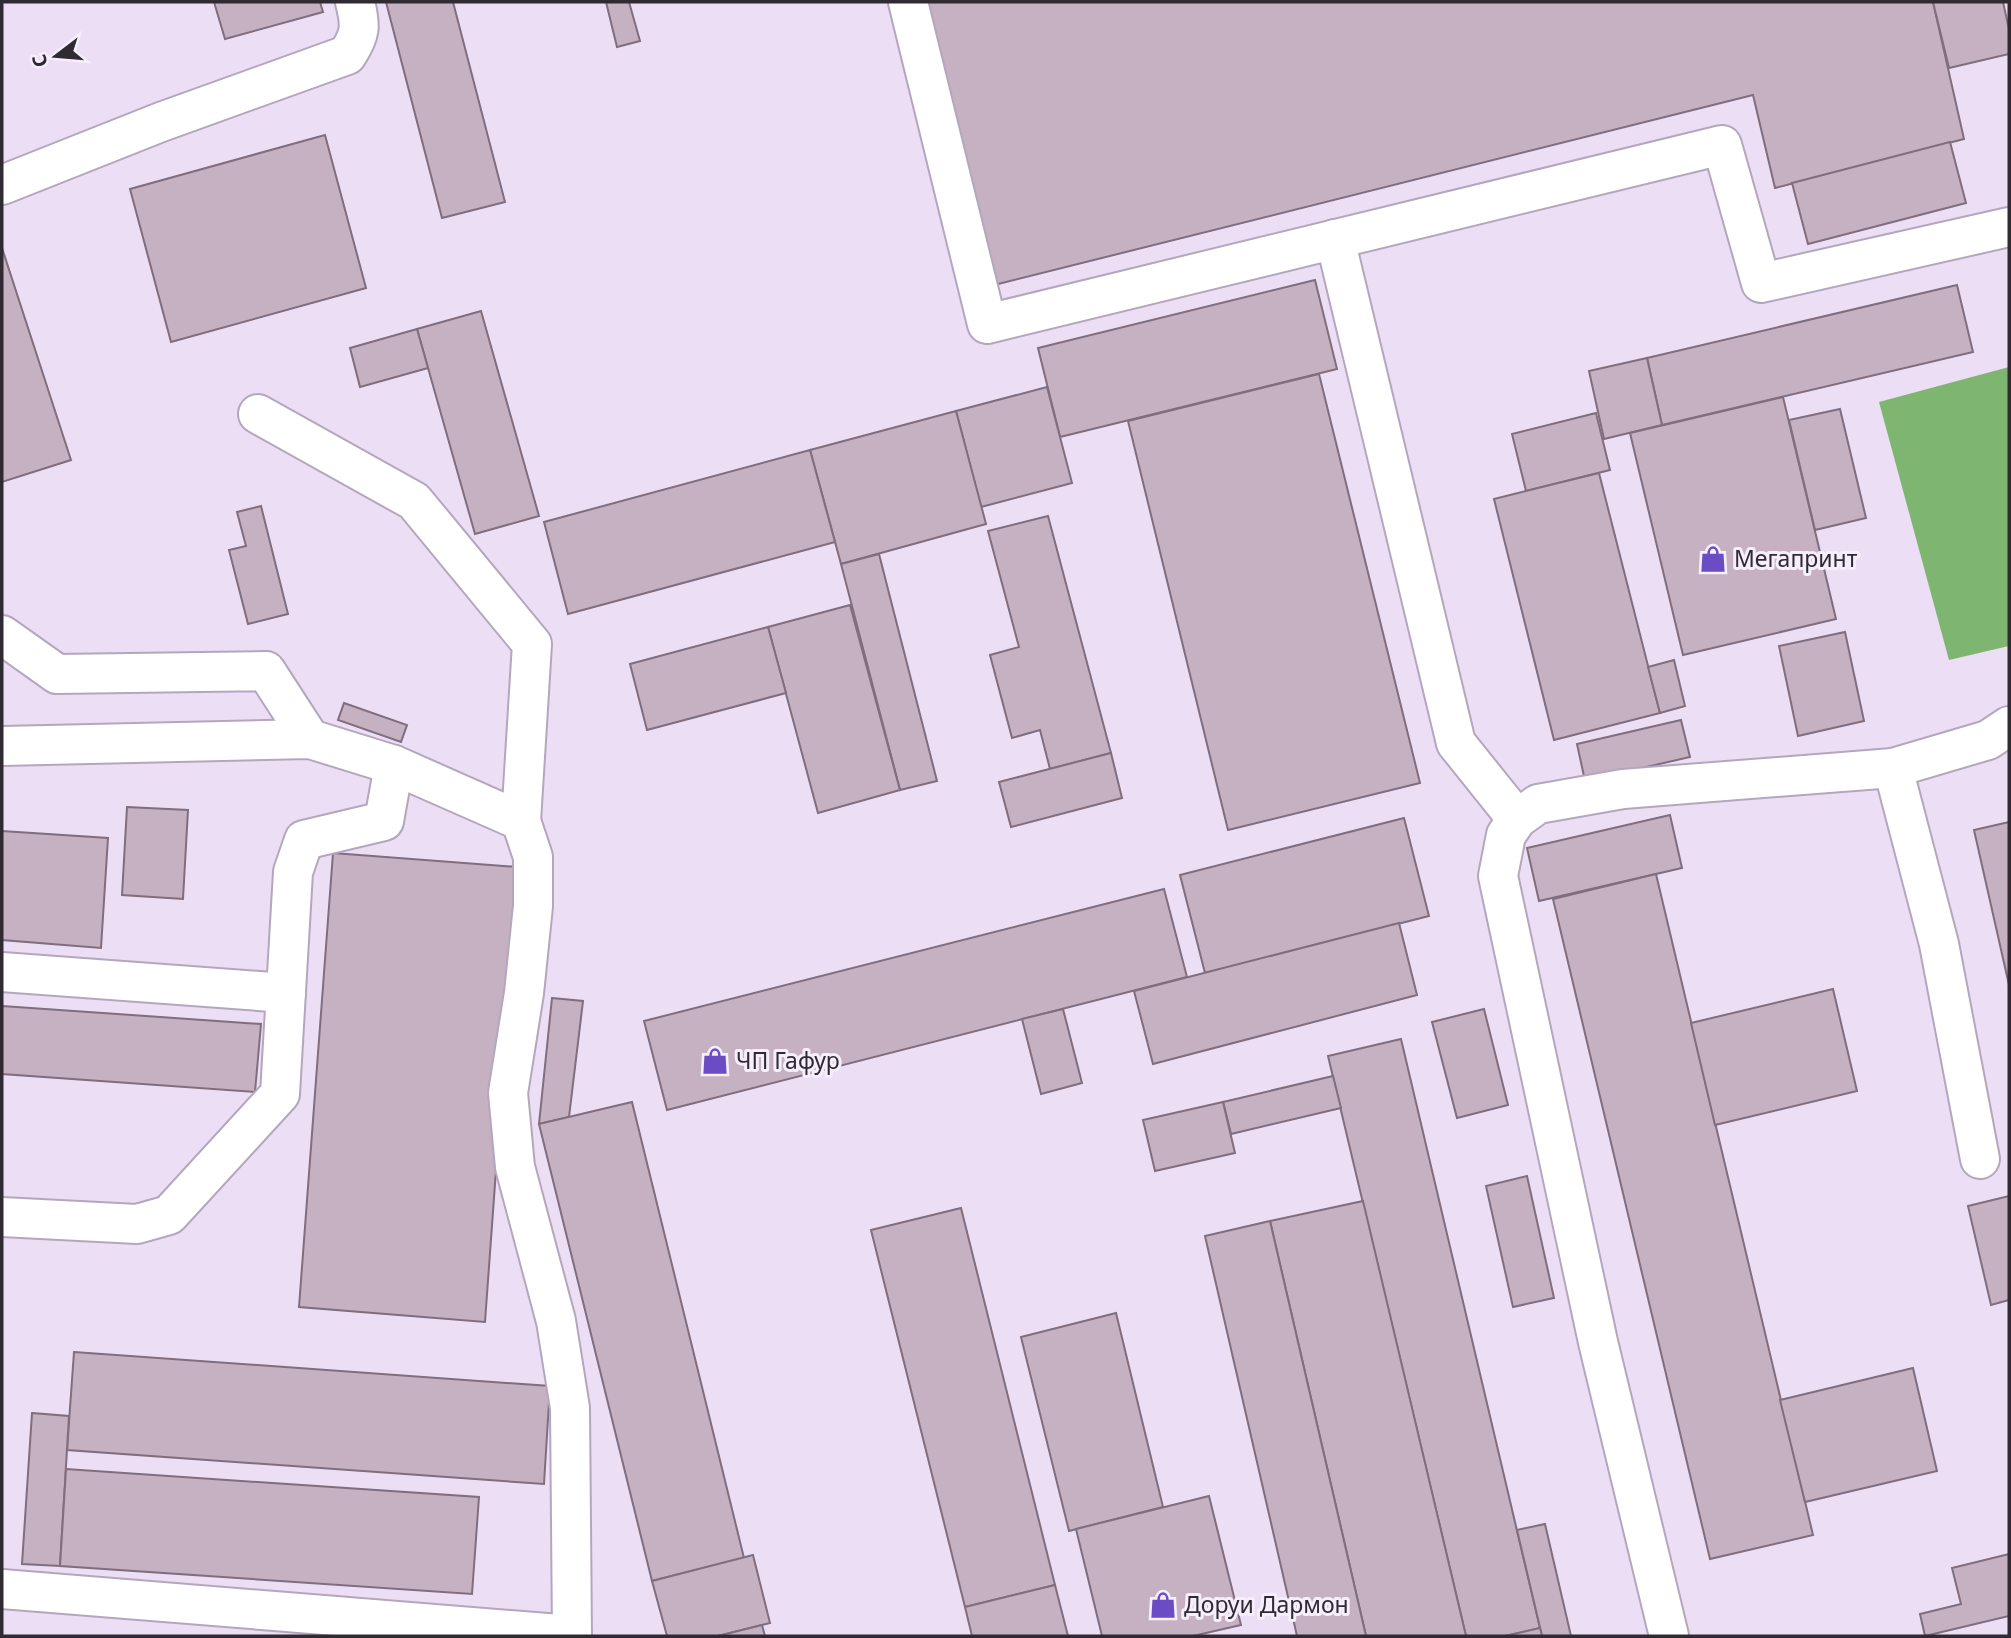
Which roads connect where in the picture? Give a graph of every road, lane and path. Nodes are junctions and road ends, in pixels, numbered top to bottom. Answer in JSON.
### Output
{"nodes":[{"id":1,"x":355,"y":2,"type":"edge"},
{"id":2,"x":908,"y":2,"type":"edge"},
{"id":3,"x":2,"y":185,"type":"edge"},
{"id":4,"x":2009,"y":227,"type":"edge"},
{"id":5,"x":1335,"y":239,"type":"junction"},
{"id":6,"x":258,"y":414,"type":"dead end"},
{"id":7,"x":2,"y":635,"type":"edge"},
{"id":8,"x":2009,"y":726,"type":"edge"},
{"id":9,"x":310,"y":739,"type":"junction"},
{"id":10,"x":2,"y":746,"type":"edge"},
{"id":11,"x":394,"y":765,"type":"junction"},
{"id":12,"x":1893,"y":768,"type":"junction"},
{"id":13,"x":1517,"y":819,"type":"junction"},
{"id":14,"x":521,"y":821,"type":"junction"},
{"id":15,"x":2,"y":972,"type":"edge"},
{"id":16,"x":286,"y":993,"type":"junction"},
{"id":17,"x":1980,"y":1159,"type":"dead end"},
{"id":18,"x":2,"y":1217,"type":"edge"},
{"id":19,"x":2,"y":1589,"type":"edge"},
{"id":20,"x":572,"y":1636,"type":"edge"},
{"id":21,"x":1670,"y":1636,"type":"edge"}],
"edges":[{"from":1,"to":3,"type":"street"},
{"from":2,"to":5,"type":"street"},
{"from":4,"to":5,"type":"street"},
{"from":5,"to":13,"type":"street"},
{"from":6,"to":14,"type":"street"},
{"from":7,"to":9,"type":"street"},
{"from":8,"to":12,"type":"street"},
{"from":9,"to":10,"type":"street"},
{"from":9,"to":11,"type":"street"},
{"from":11,"to":14,"type":"street"},
{"from":11,"to":16,"type":"street"},
{"from":12,"to":13,"type":"street"},
{"from":12,"to":17,"type":"street"},
{"from":13,"to":21,"type":"street"},
{"from":14,"to":20,"type":"street"},
{"from":15,"to":16,"type":"street"},
{"from":16,"to":18,"type":"street"},
{"from":19,"to":20,"type":"street"}]}
